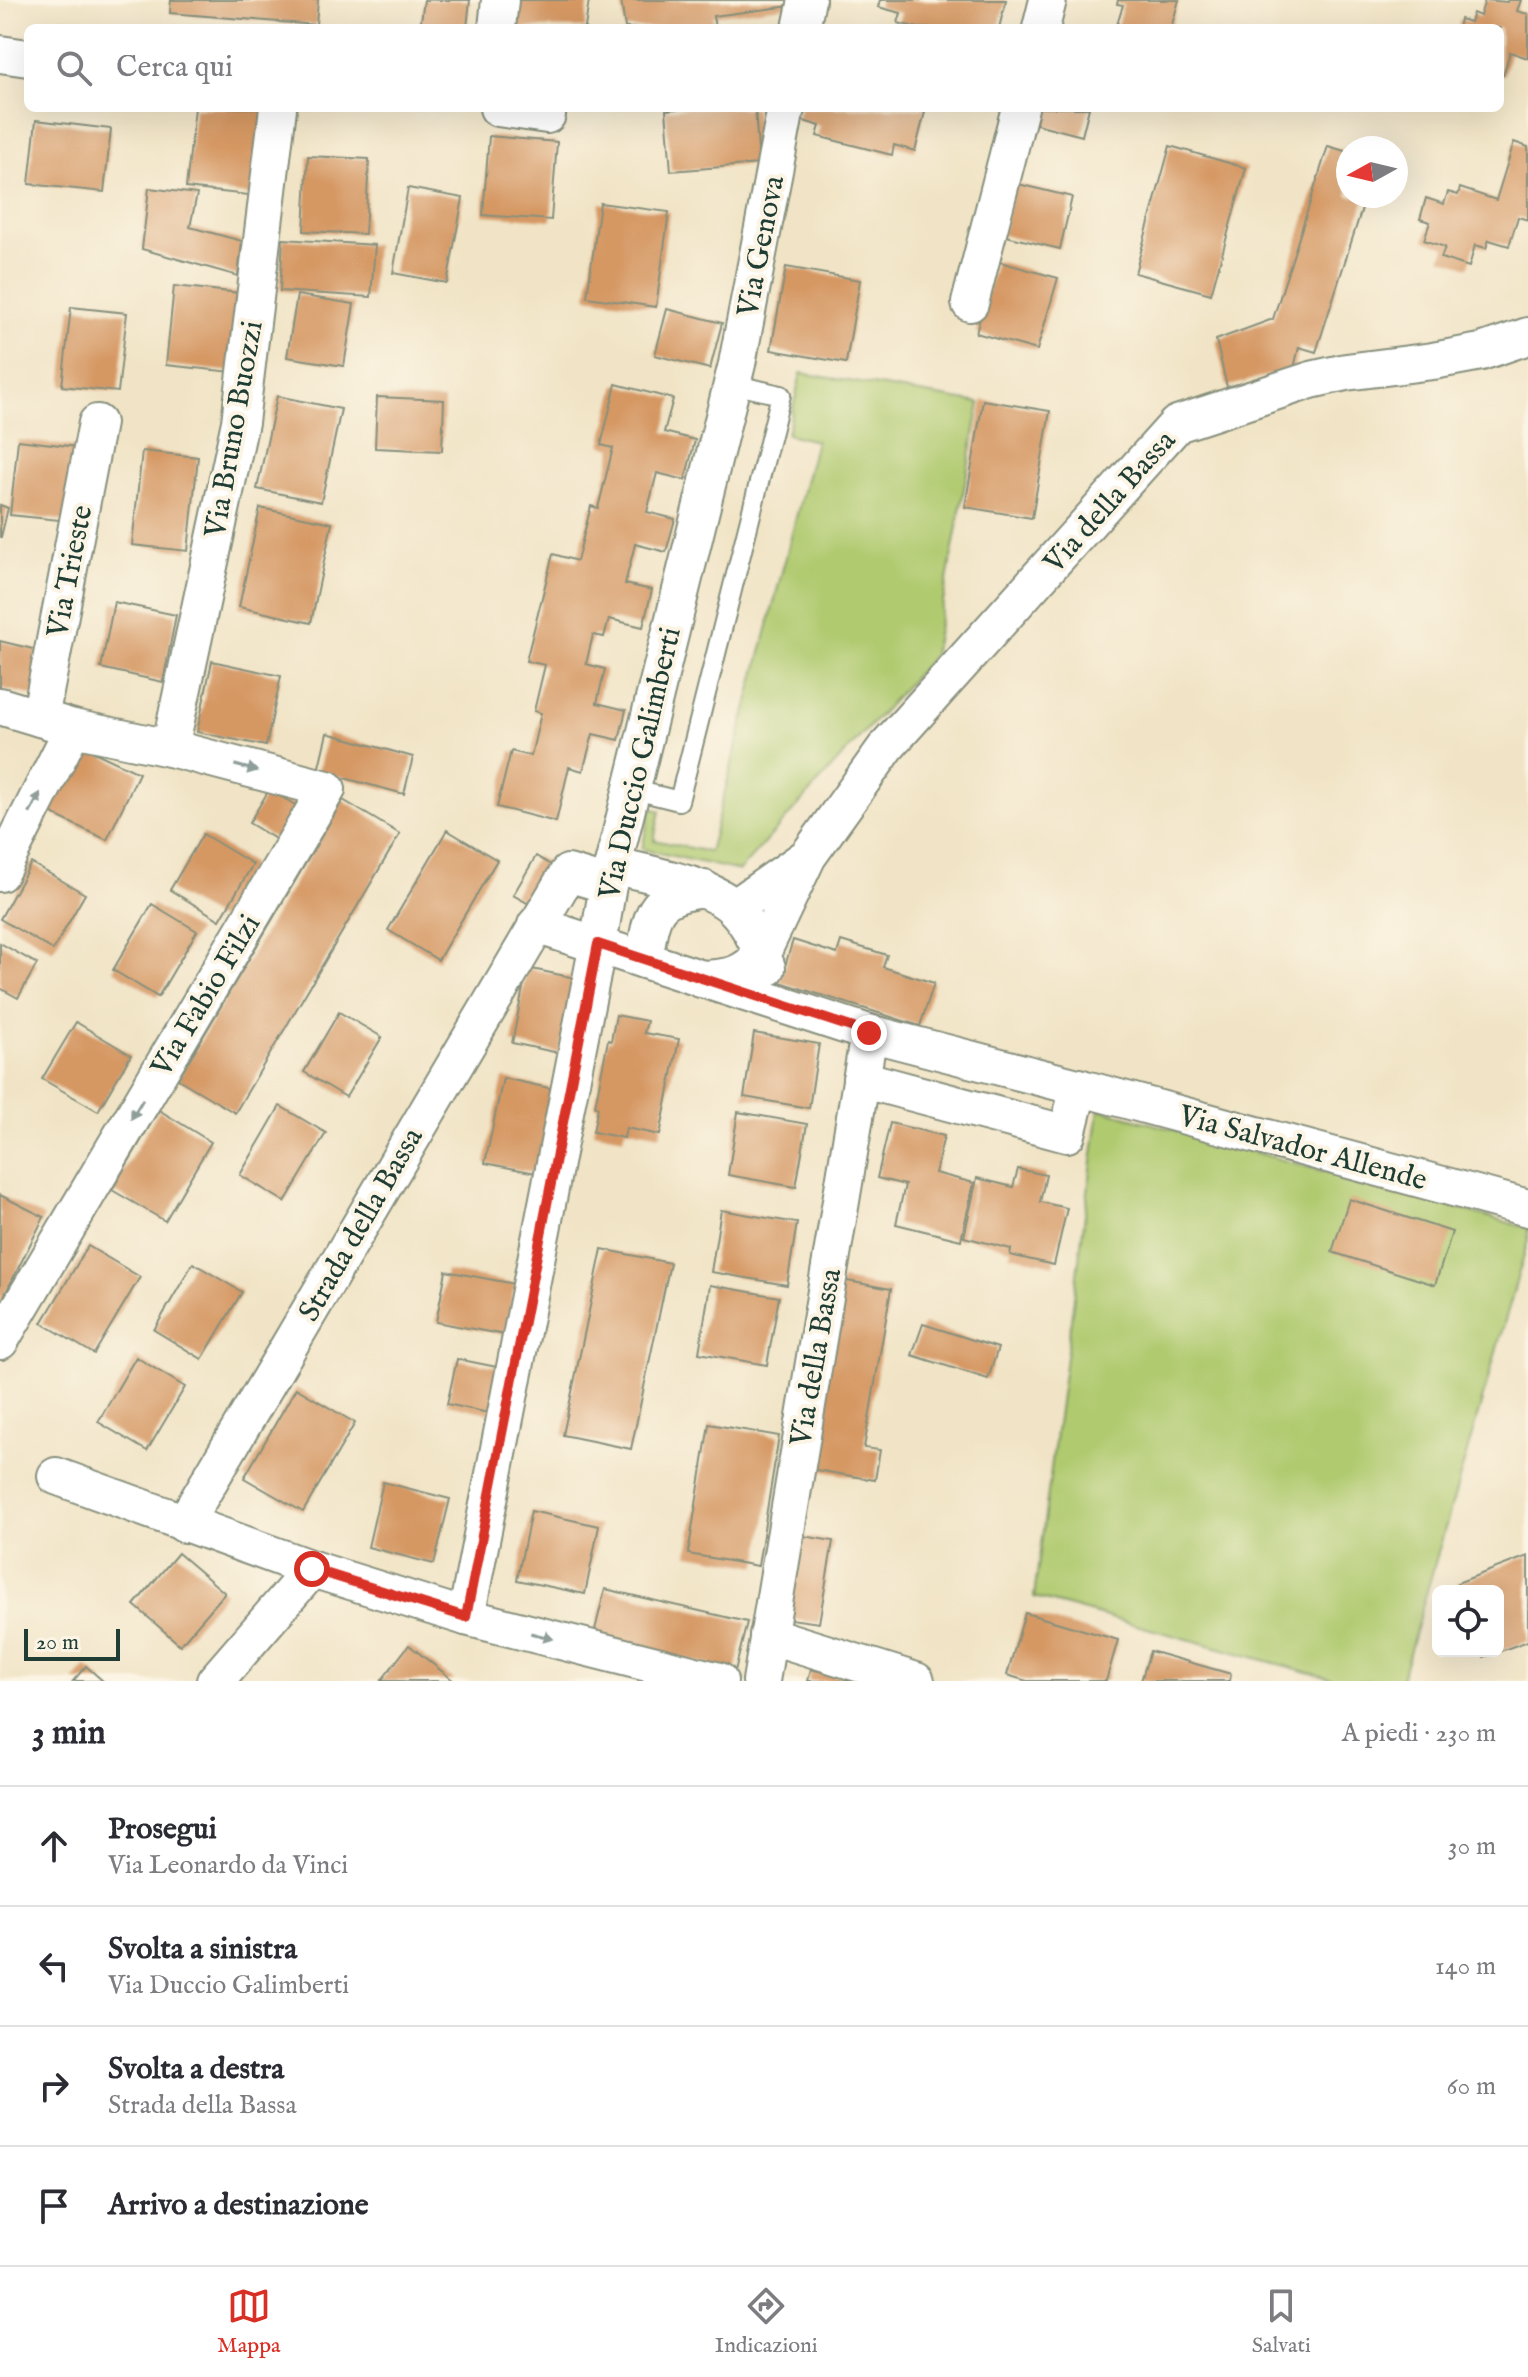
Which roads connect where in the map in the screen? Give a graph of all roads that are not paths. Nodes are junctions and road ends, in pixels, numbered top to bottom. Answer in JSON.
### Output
{"nodes":[{"id":1,"x":500,"y":0,"type":"edge"},
{"id":2,"x":807,"y":0,"type":"edge"},
{"id":3,"x":1048,"y":0,"type":"edge"},
{"id":4,"x":497,"y":24,"type":"edge"},
{"id":5,"x":802,"y":24,"type":"edge"},
{"id":6,"x":1042,"y":24,"type":"edge"},
{"id":7,"x":0,"y":54,"type":"edge"},
{"id":8,"x":24,"y":57,"type":"edge"},
{"id":9,"x":278,"y":112,"type":"edge"},
{"id":10,"x":526,"y":112,"type":"edge"},
{"id":11,"x":785,"y":112,"type":"edge"},
{"id":12,"x":1019,"y":112,"type":"edge"},
{"id":13,"x":547,"y":115,"type":"dead end"},
{"id":14,"x":970,"y":303,"type":"dead end"},
{"id":15,"x":1528,"y":336,"type":"edge"},
{"id":16,"x":732,"y":384,"type":"junction"},
{"id":17,"x":97,"y":423,"type":"dead end"},
{"id":18,"x":0,"y":706,"type":"edge"},
{"id":19,"x":57,"y":723,"type":"junction"},
{"id":20,"x":170,"y":748,"type":"junction"},
{"id":21,"x":631,"y":789,"type":"junction"},
{"id":22,"x":808,"y":856,"type":"junction"},
{"id":23,"x":0,"y":873,"type":"edge"},
{"id":24,"x":610,"y":875,"type":"junction"},
{"id":25,"x":704,"y":889,"type":"junction"},
{"id":26,"x":734,"y":908,"type":"junction"},
{"id":27,"x":536,"y":925,"type":"junction"},
{"id":28,"x":598,"y":944,"type":"junction"},
{"id":29,"x":762,"y":953,"type":"junction"},
{"id":30,"x":644,"y":960,"type":"junction"},
{"id":31,"x":701,"y":979,"type":"junction"},
{"id":32,"x":766,"y":1000,"type":"junction"},
{"id":33,"x":869,"y":1033,"type":"junction"},
{"id":34,"x":861,"y":1079,"type":"junction"},
{"id":35,"x":1086,"y":1089,"type":"junction"},
{"id":36,"x":1528,"y":1208,"type":"edge"},
{"id":37,"x":0,"y":1341,"type":"edge"},
{"id":38,"x":56,"y":1476,"type":"dead end"},
{"id":39,"x":184,"y":1524,"type":"junction"},
{"id":40,"x":312,"y":1569,"type":"junction"},
{"id":41,"x":466,"y":1617,"type":"junction"},
{"id":42,"x":768,"y":1635,"type":"junction"},
{"id":43,"x":215,"y":1681,"type":"edge"},
{"id":44,"x":719,"y":1681,"type":"edge"},
{"id":45,"x":761,"y":1681,"type":"edge"},
{"id":46,"x":916,"y":1681,"type":"edge"}],
"edges":[{"from":1,"to":4,"type":"street"},
{"from":2,"to":5,"type":"street"},
{"from":3,"to":6,"type":"street"},
{"from":7,"to":8,"type":"street"},
{"from":9,"to":20,"type":"street","name":"Via Bruno Buozzi"},
{"from":10,"to":13,"type":"street"},
{"from":11,"to":16,"type":"street","name":"Via Genova"},
{"from":12,"to":14,"type":"street"},
{"from":15,"to":22,"type":"street","name":"Via della Bassa"},
{"from":16,"to":21,"type":"street","name":"Via Duccio Galimberti"},
{"from":16,"to":21,"type":"lane"},
{"from":17,"to":19,"type":"street","name":"Via Trieste"},
{"from":18,"to":19,"type":"street"},
{"from":19,"to":20,"type":"street"},
{"from":23,"to":19,"type":"street","name":"Via Trieste","one_way":true},
{"from":20,"to":37,"type":"street","name":"Via Fabio Filzi","one_way":true},
{"from":21,"to":24,"type":"street","name":"Via Duccio Galimberti"},
{"from":22,"to":26,"type":"street","name":"Via della Bassa"},
{"from":22,"to":29,"type":"street","name":"Via della Bassa"},
{"from":24,"to":25,"type":"street","name":"Strada della Bassa"},
{"from":24,"to":27,"type":"street","name":"Strada della Bassa"},
{"from":24,"to":28,"type":"street","name":"Via Duccio Galimberti"},
{"from":25,"to":26,"type":"street","name":"Strada della Bassa"},
{"from":25,"to":30,"type":"street"},
{"from":26,"to":29,"type":"street","name":"Strada della Bassa"},
{"from":27,"to":28,"type":"street"},
{"from":27,"to":39,"type":"street","name":"Strada della Bassa"},
{"from":28,"to":30,"type":"street"},
{"from":28,"to":41,"type":"street","name":"Via Duccio Galimberti"},
{"from":29,"to":31,"type":"street"},
{"from":29,"to":32,"type":"street","name":"Strada della Bassa"},
{"from":30,"to":31,"type":"street"},
{"from":31,"to":32,"type":"street"},
{"from":32,"to":33,"type":"street"},
{"from":33,"to":34,"type":"street","name":"Via della Bassa"},
{"from":33,"to":35,"type":"street","name":"Via Salvador Allende"},
{"from":34,"to":35,"type":"street"},
{"from":34,"to":42,"type":"street","name":"Via della Bassa"},
{"from":35,"to":36,"type":"street","name":"Via Salvador Allende"},
{"from":38,"to":39,"type":"street"},
{"from":39,"to":40,"type":"street"},
{"from":40,"to":41,"type":"street"},
{"from":40,"to":43,"type":"street"},
{"from":41,"to":44,"type":"street","one_way":true},
{"from":42,"to":45,"type":"street","name":"Via della Bassa"},
{"from":42,"to":46,"type":"street"}]}
